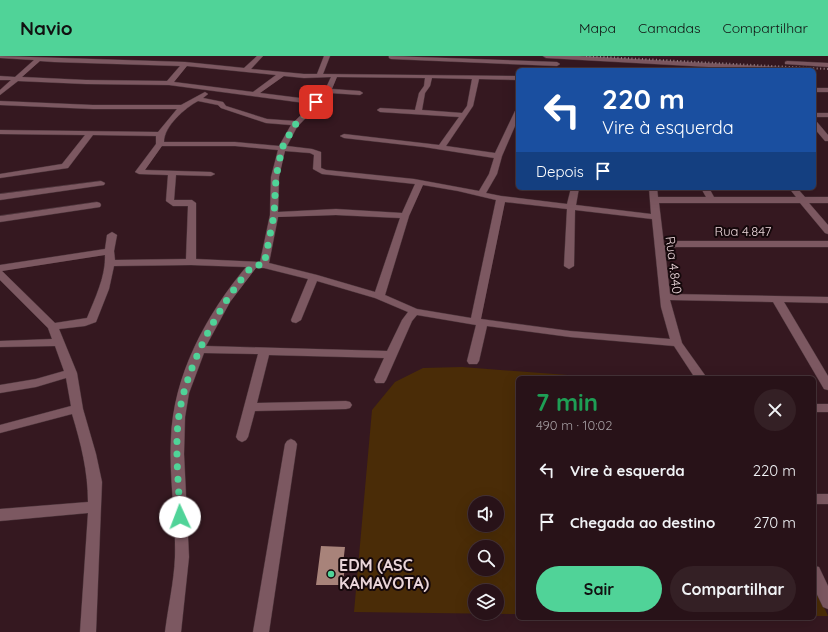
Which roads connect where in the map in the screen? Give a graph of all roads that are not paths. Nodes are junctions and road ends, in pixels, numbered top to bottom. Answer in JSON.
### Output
{"nodes":[{"id":1,"x":0,"y":56,"type":"edge"},
{"id":2,"x":102,"y":56,"type":"edge"},
{"id":3,"x":141,"y":56,"type":"edge"},
{"id":4,"x":260,"y":56,"type":"edge"},
{"id":5,"x":327,"y":56,"type":"edge"},
{"id":6,"x":546,"y":56,"type":"edge"},
{"id":7,"x":649,"y":56,"type":"edge"},
{"id":8,"x":40,"y":58,"type":"junction"},
{"id":9,"x":114,"y":61,"type":"junction"},
{"id":10,"x":135,"y":62,"type":"junction"},
{"id":11,"x":185,"y":64,"type":"junction"},
{"id":12,"x":389,"y":64,"type":"edge"},
{"id":13,"x":828,"y":65,"type":"edge"},
{"id":14,"x":631,"y":67,"type":"dead end"},
{"id":15,"x":760,"y":68,"type":"edge"},
{"id":16,"x":246,"y":70,"type":"junction"},
{"id":17,"x":816,"y":71,"type":"edge"},
{"id":18,"x":828,"y":72,"type":"edge"},
{"id":19,"x":282,"y":74,"type":"junction"},
{"id":20,"x":335,"y":75,"type":"junction"},
{"id":21,"x":319,"y":76,"type":"junction"},
{"id":22,"x":429,"y":76,"type":"junction"},
{"id":23,"x":476,"y":77,"type":"junction"},
{"id":24,"x":0,"y":78,"type":"edge"},
{"id":25,"x":16,"y":78,"type":"junction"},
{"id":26,"x":516,"y":78,"type":"edge"},
{"id":27,"x":169,"y":83,"type":"junction"},
{"id":28,"x":214,"y":88,"type":"junction"},
{"id":29,"x":816,"y":90,"type":"edge"},
{"id":30,"x":828,"y":90,"type":"edge"},
{"id":31,"x":328,"y":91,"type":"junction"},
{"id":32,"x":0,"y":93,"type":"edge"},
{"id":33,"x":255,"y":93,"type":"junction"},
{"id":34,"x":360,"y":93,"type":"dead end"},
{"id":35,"x":199,"y":99,"type":"junction"},
{"id":36,"x":316,"y":102,"type":"junction"},
{"id":37,"x":0,"y":103,"type":"edge"},
{"id":38,"x":182,"y":107,"type":"junction"},
{"id":39,"x":380,"y":110,"type":"dead end"},
{"id":40,"x":418,"y":113,"type":"junction"},
{"id":41,"x":464,"y":115,"type":"junction"},
{"id":42,"x":816,"y":115,"type":"edge"},
{"id":43,"x":828,"y":115,"type":"edge"},
{"id":44,"x":516,"y":117,"type":"edge"},
{"id":45,"x":296,"y":124,"type":"junction"},
{"id":46,"x":816,"y":126,"type":"edge"},
{"id":47,"x":0,"y":132,"type":"edge"},
{"id":48,"x":91,"y":133,"type":"junction"},
{"id":49,"x":160,"y":134,"type":"junction"},
{"id":50,"x":344,"y":136,"type":"dead end"},
{"id":51,"x":828,"y":139,"type":"edge"},
{"id":52,"x":160,"y":144,"type":"junction"},
{"id":53,"x":282,"y":148,"type":"junction"},
{"id":54,"x":441,"y":148,"type":"junction"},
{"id":55,"x":498,"y":156,"type":"junction"},
{"id":56,"x":172,"y":174,"type":"junction"},
{"id":57,"x":211,"y":174,"type":"dead end"},
{"id":58,"x":0,"y":176,"type":"edge"},
{"id":59,"x":101,"y":183,"type":"dead end"},
{"id":60,"x":420,"y":183,"type":"junction"},
{"id":61,"x":575,"y":190,"type":"edge"},
{"id":62,"x":653,"y":190,"type":"edge"},
{"id":63,"x":706,"y":190,"type":"edge"},
{"id":64,"x":795,"y":190,"type":"edge"},
{"id":65,"x":482,"y":193,"type":"junction"},
{"id":66,"x":0,"y":197,"type":"edge"},
{"id":67,"x":501,"y":199,"type":"junction"},
{"id":68,"x":655,"y":200,"type":"junction"},
{"id":69,"x":804,"y":200,"type":"junction"},
{"id":70,"x":828,"y":200,"type":"edge"},
{"id":71,"x":712,"y":201,"type":"junction"},
{"id":72,"x":97,"y":205,"type":"dead end"},
{"id":73,"x":571,"y":208,"type":"junction"},
{"id":74,"x":274,"y":215,"type":"junction"},
{"id":75,"x":405,"y":216,"type":"junction"},
{"id":76,"x":656,"y":217,"type":"junction"},
{"id":77,"x":0,"y":219,"type":"edge"},
{"id":78,"x":828,"y":230,"type":"edge"},
{"id":79,"x":657,"y":234,"type":"junction"},
{"id":80,"x":112,"y":235,"type":"dead end"},
{"id":81,"x":675,"y":244,"type":"junction"},
{"id":82,"x":828,"y":244,"type":"edge"},
{"id":83,"x":659,"y":250,"type":"junction"},
{"id":84,"x":109,"y":251,"type":"junction"},
{"id":85,"x":192,"y":262,"type":"junction"},
{"id":86,"x":110,"y":263,"type":"junction"},
{"id":87,"x":259,"y":265,"type":"junction"},
{"id":88,"x":569,"y":266,"type":"dead end"},
{"id":89,"x":0,"y":268,"type":"edge"},
{"id":90,"x":0,"y":273,"type":"edge"},
{"id":91,"x":314,"y":276,"type":"junction"},
{"id":92,"x":6,"y":287,"type":"edge"},
{"id":93,"x":379,"y":296,"type":"junction"},
{"id":94,"x":666,"y":297,"type":"junction"},
{"id":95,"x":776,"y":298,"type":"junction"},
{"id":96,"x":828,"y":300,"type":"edge"},
{"id":97,"x":414,"y":311,"type":"junction"},
{"id":98,"x":296,"y":320,"type":"dead end"},
{"id":99,"x":479,"y":322,"type":"junction"},
{"id":100,"x":54,"y":326,"type":"junction"},
{"id":101,"x":59,"y":342,"type":"junction"},
{"id":102,"x":677,"y":343,"type":"junction"},
{"id":103,"x":0,"y":344,"type":"edge"},
{"id":104,"x":200,"y":349,"type":"junction"},
{"id":105,"x":264,"y":352,"type":"junction"},
{"id":106,"x":390,"y":355,"type":"junction"},
{"id":107,"x":473,"y":361,"type":"dead end"},
{"id":108,"x":71,"y":374,"type":"junction"},
{"id":109,"x":699,"y":376,"type":"edge"},
{"id":110,"x":380,"y":380,"type":"dead end"},
{"id":111,"x":828,"y":386,"type":"edge"},
{"id":112,"x":0,"y":389,"type":"edge"},
{"id":113,"x":346,"y":405,"type":"dead end"},
{"id":114,"x":77,"y":408,"type":"junction"},
{"id":115,"x":249,"y":408,"type":"junction"},
{"id":116,"x":816,"y":408,"type":"edge"},
{"id":117,"x":828,"y":408,"type":"edge"},
{"id":118,"x":0,"y":429,"type":"edge"},
{"id":119,"x":242,"y":437,"type":"dead end"},
{"id":120,"x":291,"y":444,"type":"dead end"},
{"id":121,"x":816,"y":499,"type":"edge"},
{"id":122,"x":828,"y":499,"type":"edge"},
{"id":123,"x":95,"y":508,"type":"junction"},
{"id":124,"x":0,"y":515,"type":"edge"},
{"id":125,"x":816,"y":576,"type":"edge"},
{"id":126,"x":828,"y":602,"type":"edge"},
{"id":127,"x":88,"y":632,"type":"edge"},
{"id":128,"x":173,"y":632,"type":"edge"},
{"id":129,"x":261,"y":632,"type":"edge"}],
"edges":[{"from":1,"to":8,"type":"street"},
{"from":2,"to":9,"type":"street"},
{"from":3,"to":10,"type":"street"},
{"from":4,"to":16,"type":"street"},
{"from":5,"to":21,"type":"street"},
{"from":6,"to":15,"type":"street"},
{"from":7,"to":13,"type":"street"},
{"from":8,"to":9,"type":"street"},
{"from":8,"to":25,"type":"street"},
{"from":9,"to":10,"type":"street"},
{"from":10,"to":11,"type":"street"},
{"from":11,"to":16,"type":"street"},
{"from":11,"to":27,"type":"street"},
{"from":12,"to":14,"type":"street"},
{"from":12,"to":20,"type":"street"},
{"from":12,"to":22,"type":"street"},
{"from":16,"to":19,"type":"street"},
{"from":17,"to":18,"type":"street"},
{"from":19,"to":21,"type":"street"},
{"from":19,"to":33,"type":"street"},
{"from":20,"to":21,"type":"street"},
{"from":20,"to":31,"type":"street"},
{"from":22,"to":23,"type":"street"},
{"from":22,"to":40,"type":"street"},
{"from":23,"to":26,"type":"street"},
{"from":23,"to":41,"type":"street"},
{"from":24,"to":25,"type":"street"},
{"from":25,"to":27,"type":"street"},
{"from":25,"to":32,"type":"street"},
{"from":27,"to":28,"type":"street"},
{"from":28,"to":33,"type":"street"},
{"from":28,"to":35,"type":"street"},
{"from":29,"to":30,"type":"street"},
{"from":31,"to":34,"type":"street"},
{"from":31,"to":36,"type":"street"},
{"from":33,"to":36,"type":"street"},
{"from":35,"to":38,"type":"street"},
{"from":35,"to":45,"type":"street"},
{"from":36,"to":45,"type":"street"},
{"from":37,"to":38,"type":"street"},
{"from":38,"to":49,"type":"street"},
{"from":39,"to":40,"type":"street"},
{"from":40,"to":41,"type":"street"},
{"from":41,"to":54,"type":"street"},
{"from":42,"to":43,"type":"street"},
{"from":44,"to":55,"type":"street"},
{"from":45,"to":53,"type":"street"},
{"from":46,"to":51,"type":"street"},
{"from":47,"to":48,"type":"street"},
{"from":48,"to":49,"type":"street"},
{"from":48,"to":58,"type":"street"},
{"from":49,"to":52,"type":"street"},
{"from":50,"to":54,"type":"street"},
{"from":52,"to":53,"type":"street"},
{"from":52,"to":56,"type":"street"},
{"from":53,"to":60,"type":"street"},
{"from":53,"to":74,"type":"street"},
{"from":54,"to":55,"type":"street"},
{"from":55,"to":65,"type":"street"},
{"from":56,"to":57,"type":"street"},
{"from":56,"to":85,"type":"street"},
{"from":59,"to":66,"type":"street"},
{"from":60,"to":65,"type":"street"},
{"from":60,"to":75,"type":"street"},
{"from":61,"to":73,"type":"street"},
{"from":62,"to":68,"type":"street","name":"Rua 4.840"},
{"from":63,"to":71,"type":"street"},
{"from":64,"to":69,"type":"street"},
{"from":65,"to":67,"type":"street"},
{"from":67,"to":73,"type":"street"},
{"from":67,"to":99,"type":"street"},
{"from":68,"to":71,"type":"street"},
{"from":68,"to":76,"type":"street","name":"Rua 4.840"},
{"from":69,"to":70,"type":"street"},
{"from":69,"to":71,"type":"street"},
{"from":69,"to":78,"type":"street"},
{"from":72,"to":77,"type":"street"},
{"from":73,"to":76,"type":"street"},
{"from":73,"to":88,"type":"street"},
{"from":74,"to":75,"type":"street"},
{"from":74,"to":87,"type":"street"},
{"from":75,"to":93,"type":"street"},
{"from":76,"to":79,"type":"street","name":"Rua 4.840"},
{"from":79,"to":81,"type":"street"},
{"from":79,"to":83,"type":"street","name":"Rua 4.840"},
{"from":80,"to":84,"type":"street"},
{"from":81,"to":82,"type":"street","name":"Rua 4.847"},
{"from":81,"to":83,"type":"street","name":"Rua 4.847"},
{"from":83,"to":94,"type":"street","name":"Rua 4.840"},
{"from":84,"to":86,"type":"street"},
{"from":84,"to":89,"type":"street"},
{"from":85,"to":86,"type":"street"},
{"from":85,"to":87,"type":"street"},
{"from":86,"to":100,"type":"street"},
{"from":87,"to":91,"type":"street"},
{"from":87,"to":104,"type":"street"},
{"from":90,"to":92,"type":"street"},
{"from":91,"to":93,"type":"street"},
{"from":91,"to":98,"type":"street"},
{"from":92,"to":100,"type":"street"},
{"from":93,"to":97,"type":"street"},
{"from":94,"to":95,"type":"street"},
{"from":94,"to":102,"type":"street","name":"Rua 4.840"},
{"from":95,"to":96,"type":"street"},
{"from":95,"to":111,"type":"street"},
{"from":97,"to":99,"type":"street"},
{"from":97,"to":106,"type":"street"},
{"from":99,"to":102,"type":"street"},
{"from":99,"to":107,"type":"street"},
{"from":100,"to":101,"type":"street"},
{"from":101,"to":103,"type":"street"},
{"from":101,"to":108,"type":"street"},
{"from":102,"to":109,"type":"street","name":"Rua 4.840"},
{"from":104,"to":105,"type":"street"},
{"from":104,"to":128,"type":"street"},
{"from":105,"to":106,"type":"street"},
{"from":105,"to":115,"type":"street"},
{"from":106,"to":110,"type":"street"},
{"from":108,"to":112,"type":"street"},
{"from":108,"to":114,"type":"street"},
{"from":113,"to":115,"type":"street"},
{"from":114,"to":118,"type":"street"},
{"from":114,"to":123,"type":"street"},
{"from":115,"to":119,"type":"street"},
{"from":116,"to":117,"type":"street"},
{"from":120,"to":129,"type":"street"},
{"from":121,"to":122,"type":"street"},
{"from":123,"to":124,"type":"street"},
{"from":123,"to":127,"type":"street"},
{"from":125,"to":126,"type":"street"}]}
